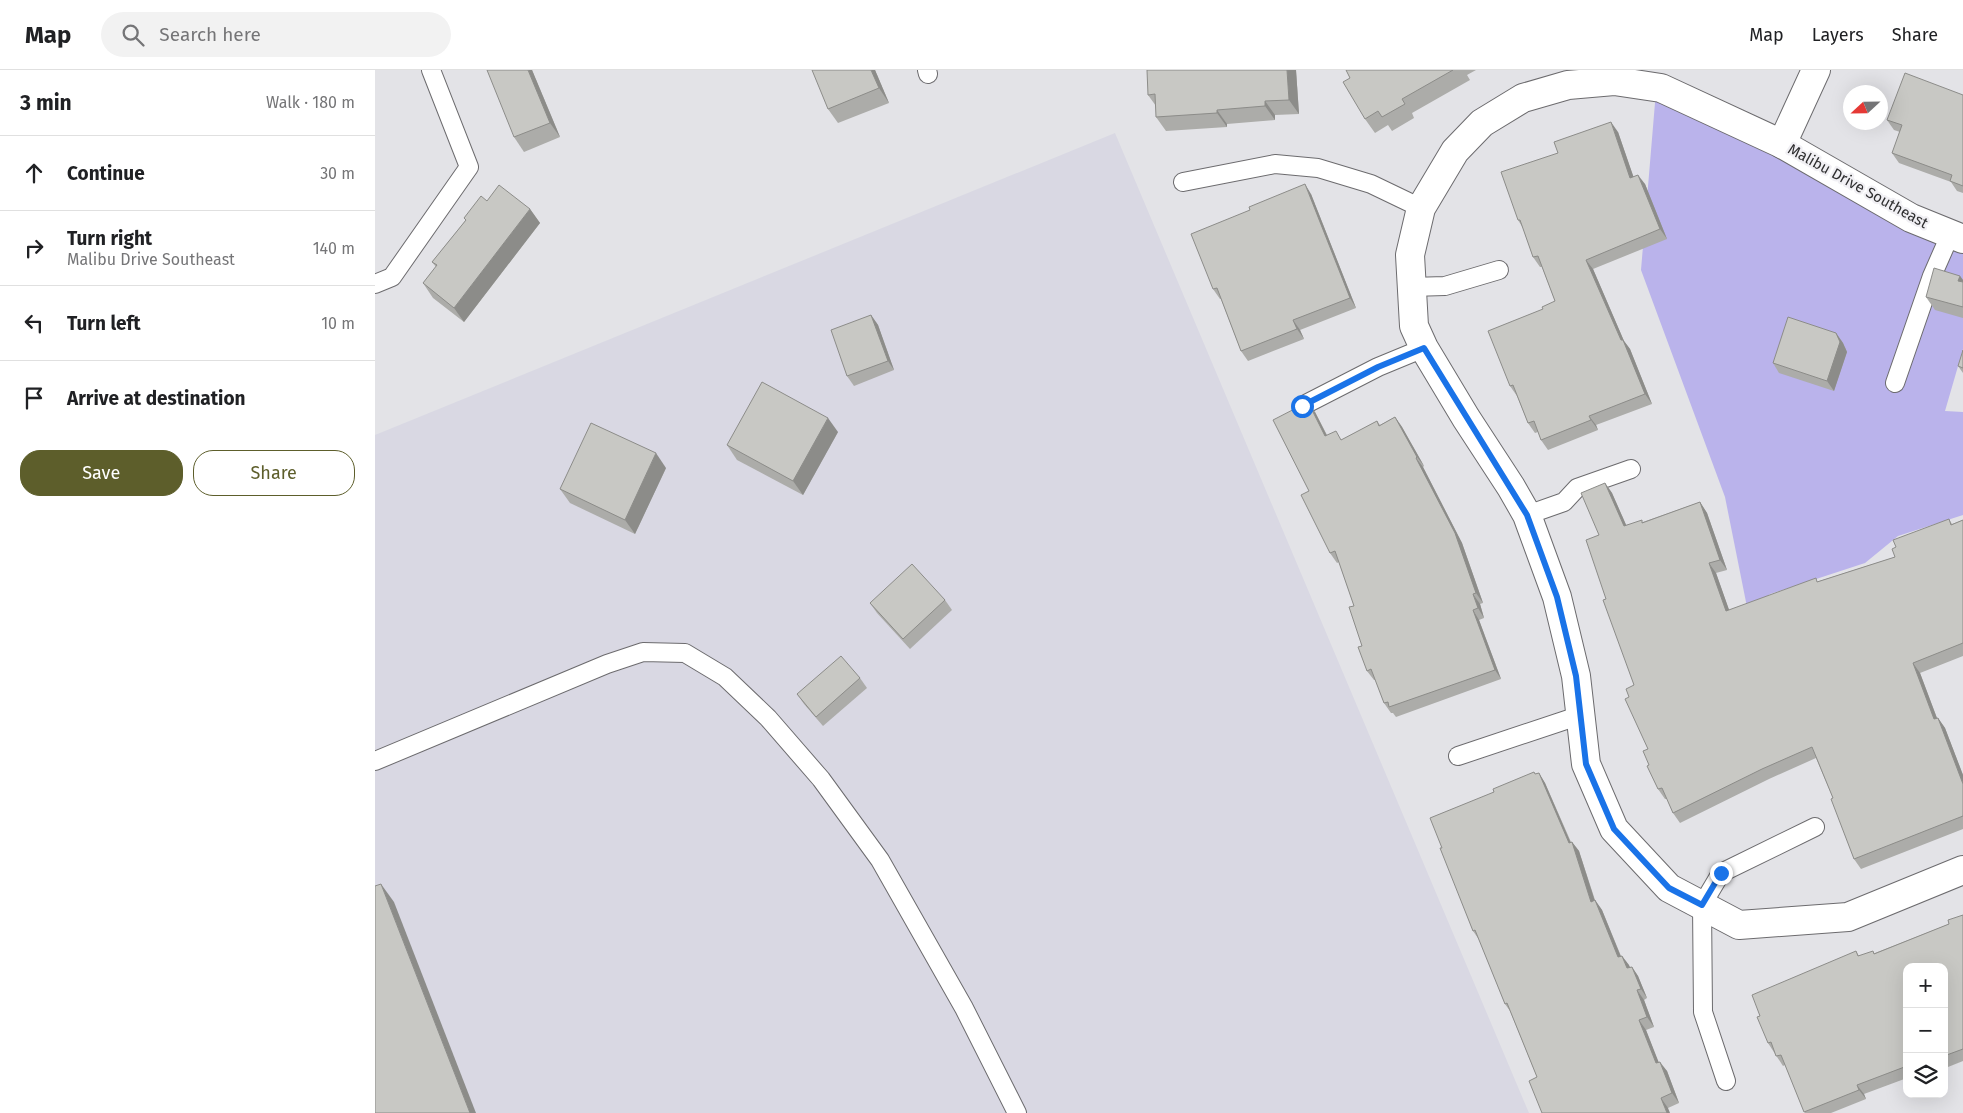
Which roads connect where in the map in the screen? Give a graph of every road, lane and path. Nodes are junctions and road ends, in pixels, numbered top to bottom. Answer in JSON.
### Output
{"nodes":[{"id":1,"x":431,"y":70,"type":"edge"},
{"id":2,"x":1816,"y":70,"type":"edge"},
{"id":3,"x":1615,"y":75,"type":"edge"},
{"id":4,"x":1781,"y":144,"type":"junction"},
{"id":5,"x":1183,"y":182,"type":"dead end"},
{"id":6,"x":1421,"y":208,"type":"junction"},
{"id":7,"x":1957,"y":237,"type":"edge"},
{"id":8,"x":1499,"y":270,"type":"dead end"},
{"id":9,"x":375,"y":284,"type":"edge"},
{"id":10,"x":1411,"y":287,"type":"junction"},
{"id":11,"x":1424,"y":348,"type":"junction"},
{"id":12,"x":1895,"y":383,"type":"dead end"},
{"id":13,"x":1302,"y":406,"type":"edge"},
{"id":14,"x":1631,"y":469,"type":"dead end"},
{"id":15,"x":1527,"y":515,"type":"junction"},
{"id":16,"x":1581,"y":714,"type":"junction"},
{"id":17,"x":1458,"y":756,"type":"dead end"},
{"id":18,"x":375,"y":760,"type":"edge"},
{"id":19,"x":1815,"y":827,"type":"dead end"},
{"id":20,"x":1963,"y":870,"type":"edge"},
{"id":21,"x":1702,"y":905,"type":"junction"},
{"id":22,"x":1726,"y":1081,"type":"dead end"},
{"id":23,"x":1017,"y":1113,"type":"edge"}],
"edges":[{"from":1,"to":9,"type":"lane"},
{"from":2,"to":4,"type":"street","name":"Malibu Drive Southeast"},
{"from":3,"to":4,"type":"street","name":"Malibu Drive Southeast"},
{"from":3,"to":6,"type":"street","name":"Malibu Drive Southeast"},
{"from":4,"to":7,"type":"street","name":"Malibu Drive Southeast"},
{"from":5,"to":6,"type":"lane"},
{"from":6,"to":10,"type":"street","name":"Malibu Drive Southeast"},
{"from":7,"to":12,"type":"lane"},
{"from":8,"to":10,"type":"lane"},
{"from":10,"to":11,"type":"street","name":"Malibu Drive Southeast"},
{"from":11,"to":13,"type":"lane"},
{"from":11,"to":15,"type":"street","name":"Malibu Drive Southeast"},
{"from":14,"to":15,"type":"lane"},
{"from":15,"to":16,"type":"street","name":"Malibu Drive Southeast"},
{"from":16,"to":17,"type":"lane"},
{"from":16,"to":21,"type":"street","name":"Malibu Drive Southeast"},
{"from":18,"to":23,"type":"lane"},
{"from":19,"to":21,"type":"lane"},
{"from":20,"to":21,"type":"street","name":"Malibu Drive Southeast"},
{"from":21,"to":22,"type":"lane"}]}
